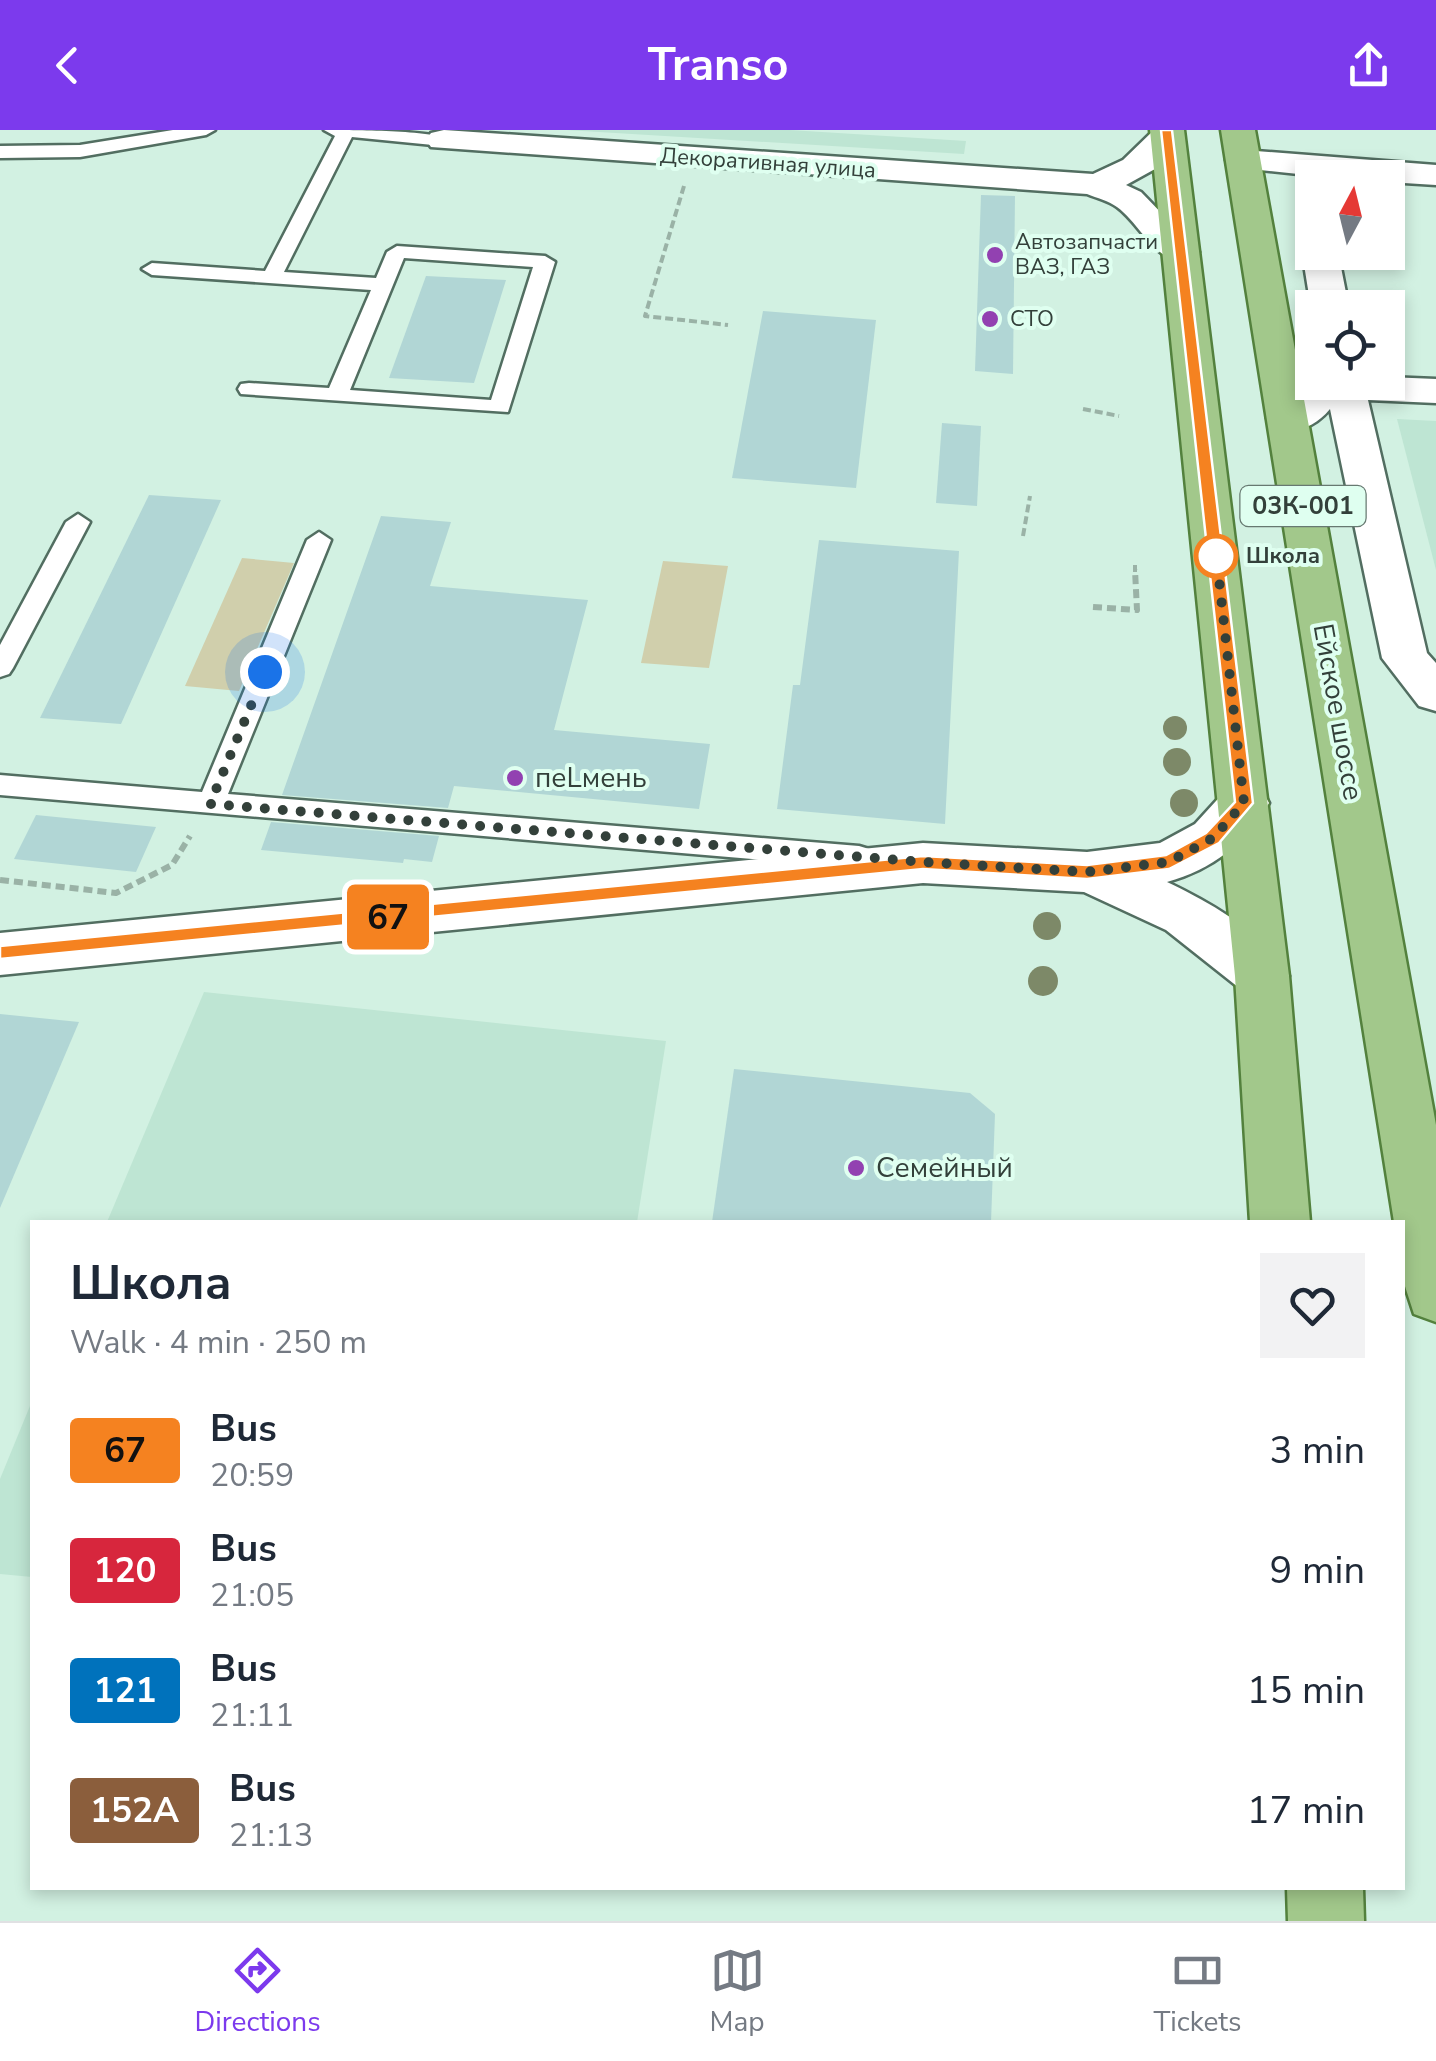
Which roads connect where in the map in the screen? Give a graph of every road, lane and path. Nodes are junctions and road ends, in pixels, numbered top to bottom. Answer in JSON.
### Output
{"nodes":[{"id":1,"x":206,"y":130,"type":"edge"},
{"id":2,"x":333,"y":130,"type":"edge"},
{"id":3,"x":346,"y":131,"type":"edge"},
{"id":4,"x":1167,"y":133,"type":"edge"},
{"id":5,"x":443,"y":140,"type":"joint"},
{"id":6,"x":1241,"y":145,"type":"edge"},
{"id":7,"x":0,"y":152,"type":"edge"},
{"id":8,"x":693,"y":158,"type":"junction"},
{"id":9,"x":1295,"y":160,"type":"edge"},
{"id":10,"x":1405,"y":172,"type":"edge"},
{"id":11,"x":1436,"y":175,"type":"edge"},
{"id":12,"x":1093,"y":184,"type":"junction"},
{"id":13,"x":1181,"y":252,"type":"junction"},
{"id":14,"x":152,"y":269,"type":"dead end"},
{"id":15,"x":272,"y":276,"type":"junction"},
{"id":16,"x":383,"y":285,"type":"junction"},
{"id":17,"x":728,"y":325,"type":"dead end"},
{"id":18,"x":1295,"y":362,"type":"edge"},
{"id":19,"x":249,"y":389,"type":"dead end"},
{"id":20,"x":1405,"y":390,"type":"edge"},
{"id":21,"x":1436,"y":391,"type":"edge"},
{"id":22,"x":337,"y":396,"type":"junction"},
{"id":23,"x":1326,"y":400,"type":"edge"},
{"id":24,"x":1328,"y":400,"type":"edge"},
{"id":25,"x":1083,"y":408,"type":"dead end"},
{"id":26,"x":1119,"y":416,"type":"dead end"},
{"id":27,"x":1030,"y":496,"type":"dead end"},
{"id":28,"x":78,"y":522,"type":"dead end"},
{"id":29,"x":1023,"y":536,"type":"dead end"},
{"id":30,"x":320,"y":540,"type":"dead end"},
{"id":31,"x":1134,"y":565,"type":"dead end"},
{"id":32,"x":1093,"y":607,"type":"dead end"},
{"id":33,"x":0,"y":668,"type":"edge"},
{"id":34,"x":1436,"y":694,"type":"edge"},
{"id":35,"x":0,"y":785,"type":"edge"},
{"id":36,"x":1244,"y":803,"type":"junction"},
{"id":37,"x":210,"y":804,"type":"junction"},
{"id":38,"x":923,"y":862,"type":"junction"},
{"id":39,"x":1087,"y":872,"type":"junction"},
{"id":40,"x":0,"y":880,"type":"edge"},
{"id":41,"x":0,"y":954,"type":"edge"},
{"id":42,"x":1262,"y":976,"type":"junction"},
{"id":43,"x":1280,"y":1220,"type":"edge"},
{"id":44,"x":1436,"y":1294,"type":"edge"},
{"id":45,"x":1324,"y":1890,"type":"edge"},
{"id":46,"x":1326,"y":1921,"type":"edge"}],
"edges":[{"from":1,"to":7,"type":"lane"},
{"from":2,"to":3,"type":"lane"},
{"from":3,"to":5,"type":"lane"},
{"from":3,"to":15,"type":"lane"},
{"from":4,"to":12,"type":"street","name":"Декоративная улица"},
{"from":4,"to":13,"type":"main road","number":"03К-001"},
{"from":5,"to":8,"type":"street","name":"Декоративная улица"},
{"from":6,"to":9,"type":"street"},
{"from":6,"to":18,"type":"main road","name":"Ейское шоссе","number":"03К-001"},
{"from":8,"to":12,"type":"street","name":"Декоративная улица"},
{"from":8,"to":17,"type":"path"},
{"from":10,"to":11,"type":"street"},
{"from":12,"to":13,"type":"street","name":"Декоративная улица"},
{"from":13,"to":36,"type":"main road","number":"03К-001"},
{"from":14,"to":15,"type":"lane"},
{"from":15,"to":16,"type":"lane"},
{"from":16,"to":22,"type":"lane"},
{"from":16,"to":22,"type":"lane"},
{"from":19,"to":22,"type":"lane"},
{"from":20,"to":21,"type":"street"},
{"from":23,"to":44,"type":"main road","name":"Ейское шоссе","number":"03К-001"},
{"from":24,"to":34,"type":"street"},
{"from":25,"to":26,"type":"path"},
{"from":27,"to":29,"type":"path"},
{"from":28,"to":33,"type":"lane"},
{"from":30,"to":37,"type":"lane"},
{"from":31,"to":32,"type":"path"},
{"from":35,"to":37,"type":"lane"},
{"from":36,"to":39,"type":"street"},
{"from":36,"to":42,"type":"main road","number":"03К-001"},
{"from":37,"to":38,"type":"lane"},
{"from":37,"to":40,"type":"path"},
{"from":38,"to":39,"type":"street"},
{"from":38,"to":41,"type":"street"},
{"from":39,"to":42,"type":"street"},
{"from":42,"to":43,"type":"main road","number":"03К-001"},
{"from":45,"to":46,"type":"main road"}]}
